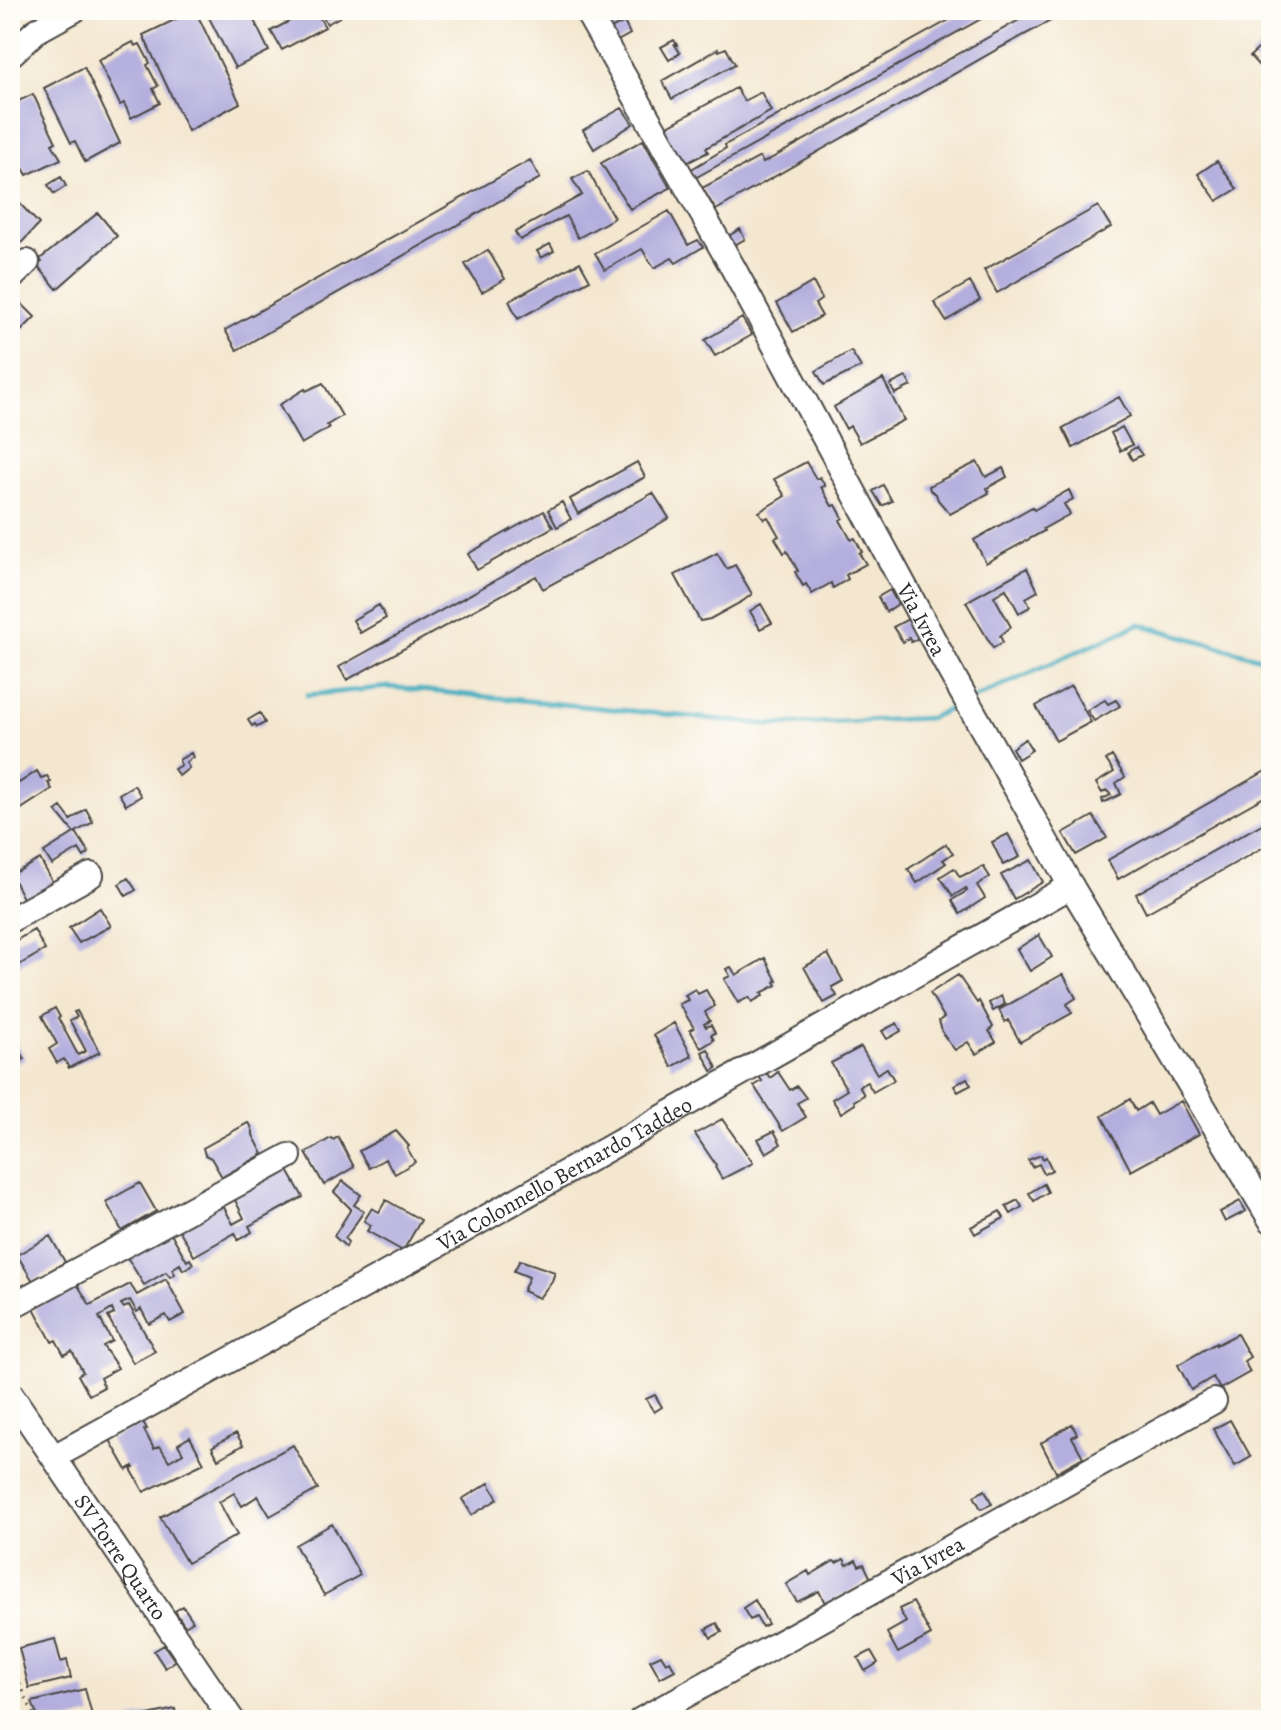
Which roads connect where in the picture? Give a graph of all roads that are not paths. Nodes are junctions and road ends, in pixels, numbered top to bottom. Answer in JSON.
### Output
{"nodes":[{"id":1,"x":74,"y":10,"type":"edge"},
{"id":2,"x":586,"y":10,"type":"edge"},
{"id":3,"x":10,"y":55,"type":"edge"},
{"id":4,"x":91,"y":875,"type":"dead end"},
{"id":5,"x":1071,"y":886,"type":"junction"},
{"id":6,"x":10,"y":920,"type":"edge"},
{"id":7,"x":289,"y":1156,"type":"dead end"},
{"id":8,"x":1271,"y":1220,"type":"edge"},
{"id":9,"x":10,"y":1307,"type":"edge"},
{"id":10,"x":10,"y":1393,"type":"edge"},
{"id":11,"x":1214,"y":1401,"type":"dead end"},
{"id":12,"x":54,"y":1457,"type":"junction"},
{"id":13,"x":232,"y":1720,"type":"edge"},
{"id":14,"x":641,"y":1720,"type":"edge"}],
"edges":[{"from":1,"to":3,"type":"street"},
{"from":2,"to":5,"type":"street","name":"Via Ivrea"},
{"from":4,"to":6,"type":"street"},
{"from":5,"to":8,"type":"street","name":"Via Ivrea"},
{"from":5,"to":12,"type":"street","name":"Via Colonnello Bernardo Taddeo"},
{"from":7,"to":9,"type":"street"},
{"from":10,"to":12,"type":"street","name":"SV Torre Quarto"},
{"from":11,"to":14,"type":"street","name":"Via Ivrea"},
{"from":12,"to":13,"type":"street","name":"SV Torre Quarto"}]}
